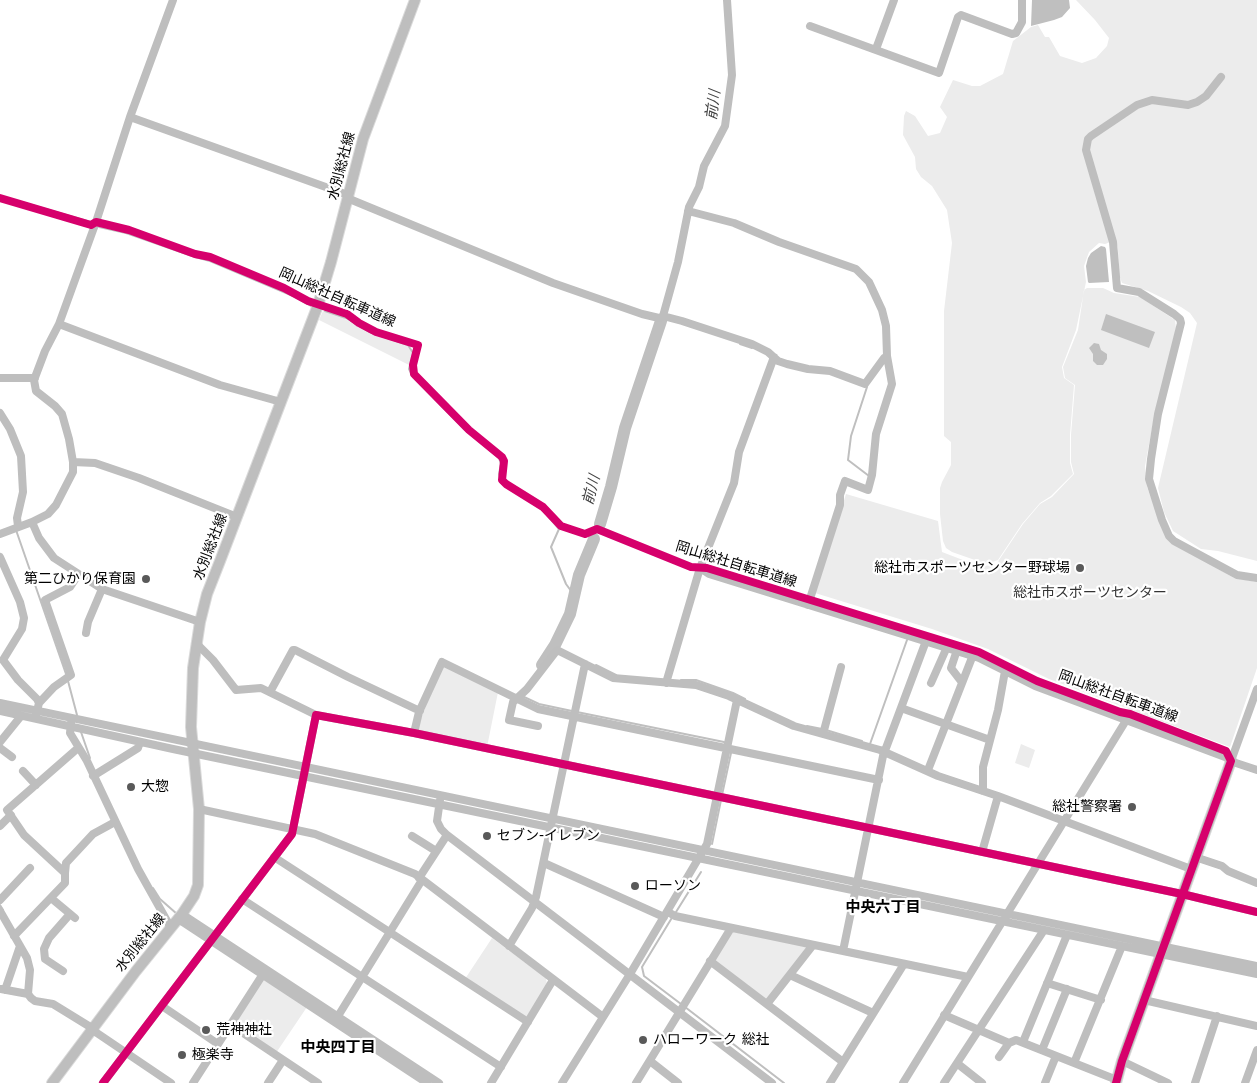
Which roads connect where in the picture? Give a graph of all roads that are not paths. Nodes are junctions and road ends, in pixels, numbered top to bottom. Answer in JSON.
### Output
{"nodes":[{"id":1,"x":173,"y":0,"type":"edge"},
{"id":2,"x":415,"y":0,"type":"edge"},
{"id":3,"x":727,"y":0,"type":"edge"},
{"id":4,"x":894,"y":0,"type":"edge"},
{"id":5,"x":1022,"y":0,"type":"edge"},
{"id":6,"x":810,"y":26,"type":"dead end"},
{"id":7,"x":876,"y":49,"type":"junction"},
{"id":8,"x":1221,"y":77,"type":"dead end"},
{"id":9,"x":130,"y":117,"type":"junction"},
{"id":10,"x":348,"y":196,"type":"junction"},
{"id":11,"x":688,"y":211,"type":"junction"},
{"id":12,"x":663,"y":316,"type":"junction"},
{"id":13,"x":59,"y":324,"type":"junction"},
{"id":14,"x":774,"y":357,"type":"junction"},
{"id":15,"x":884,"y":358,"type":"dead end"},
{"id":16,"x":0,"y":378,"type":"edge"},
{"id":17,"x":35,"y":378,"type":"junction"},
{"id":18,"x":281,"y":402,"type":"junction"},
{"id":19,"x":0,"y":413,"type":"edge"},
{"id":20,"x":73,"y":462,"type":"junction"},
{"id":21,"x":237,"y":517,"type":"junction"},
{"id":22,"x":32,"y":522,"type":"junction"},
{"id":23,"x":16,"y":527,"type":"junction"},
{"id":24,"x":0,"y":534,"type":"edge"},
{"id":25,"x":0,"y":557,"type":"edge"},
{"id":26,"x":700,"y":568,"type":"junction"},
{"id":27,"x":78,"y":575,"type":"junction"},
{"id":28,"x":1257,"y":578,"type":"edge"},
{"id":29,"x":102,"y":589,"type":"junction"},
{"id":30,"x":808,"y":604,"type":"junction"},
{"id":31,"x":200,"y":622,"type":"junction"},
{"id":32,"x":86,"y":633,"type":"dead end"},
{"id":33,"x":926,"y":641,"type":"junction"},
{"id":34,"x":196,"y":643,"type":"junction"},
{"id":35,"x":947,"y":647,"type":"junction"},
{"id":36,"x":957,"y":650,"type":"junction"},
{"id":37,"x":973,"y":655,"type":"junction"},
{"id":38,"x":585,"y":664,"type":"junction"},
{"id":39,"x":841,"y":667,"type":"dead end"},
{"id":40,"x":1006,"y":671,"type":"junction"},
{"id":41,"x":667,"y":681,"type":"junction"},
{"id":42,"x":961,"y":681,"type":"junction"},
{"id":43,"x":931,"y":684,"type":"dead end"},
{"id":44,"x":1257,"y":689,"type":"edge"},
{"id":45,"x":270,"y":692,"type":"junction"},
{"id":46,"x":519,"y":696,"type":"junction"},
{"id":47,"x":737,"y":700,"type":"junction"},
{"id":48,"x":0,"y":703,"type":"edge"},
{"id":49,"x":900,"y":708,"type":"junction"},
{"id":50,"x":0,"y":711,"type":"edge"},
{"id":51,"x":37,"y":711,"type":"junction"},
{"id":52,"x":420,"y":711,"type":"junction"},
{"id":53,"x":575,"y":713,"type":"junction"},
{"id":54,"x":316,"y":715,"type":"junction"},
{"id":55,"x":21,"y":716,"type":"junction"},
{"id":56,"x":1128,"y":717,"type":"junction"},
{"id":57,"x":76,"y":723,"type":"junction"},
{"id":58,"x":946,"y":724,"type":"junction"},
{"id":59,"x":538,"y":726,"type":"dead end"},
{"id":60,"x":824,"y":731,"type":"junction"},
{"id":61,"x":414,"y":734,"type":"junction"},
{"id":62,"x":990,"y":740,"type":"junction"},
{"id":63,"x":0,"y":742,"type":"edge"},
{"id":64,"x":140,"y":742,"type":"junction"},
{"id":65,"x":0,"y":748,"type":"edge"},
{"id":66,"x":78,"y":748,"type":"junction"},
{"id":67,"x":194,"y":748,"type":"junction"},
{"id":68,"x":727,"y":748,"type":"junction"},
{"id":69,"x":885,"y":750,"type":"junction"},
{"id":70,"x":12,"y":758,"type":"dead end"},
{"id":71,"x":1231,"y":761,"type":"junction"},
{"id":72,"x":564,"y":765,"type":"junction"},
{"id":73,"x":306,"y":768,"type":"junction"},
{"id":74,"x":928,"y":769,"type":"junction"},
{"id":75,"x":1257,"y":770,"type":"edge"},
{"id":76,"x":23,"y":771,"type":"dead end"},
{"id":77,"x":95,"y":775,"type":"junction"},
{"id":78,"x":304,"y":776,"type":"junction"},
{"id":79,"x":879,"y":780,"type":"junction"},
{"id":80,"x":36,"y":785,"type":"junction"},
{"id":81,"x":983,"y":789,"type":"junction"},
{"id":82,"x":998,"y":796,"type":"junction"},
{"id":83,"x":719,"y":798,"type":"junction"},
{"id":84,"x":440,"y":800,"type":"junction"},
{"id":85,"x":200,"y":809,"type":"junction"},
{"id":86,"x":11,"y":815,"type":"junction"},
{"id":87,"x":115,"y":822,"type":"junction"},
{"id":88,"x":1063,"y":822,"type":"junction"},
{"id":89,"x":552,"y":823,"type":"junction"},
{"id":90,"x":0,"y":826,"type":"edge"},
{"id":91,"x":869,"y":828,"type":"junction"},
{"id":92,"x":293,"y":830,"type":"junction"},
{"id":93,"x":447,"y":835,"type":"junction"},
{"id":94,"x":412,"y":836,"type":"dead end"},
{"id":95,"x":436,"y":851,"type":"junction"},
{"id":96,"x":982,"y":852,"type":"junction"},
{"id":97,"x":702,"y":854,"type":"junction"},
{"id":98,"x":274,"y":857,"type":"junction"},
{"id":99,"x":1195,"y":857,"type":"junction"},
{"id":100,"x":544,"y":863,"type":"junction"},
{"id":101,"x":1037,"y":864,"type":"junction"},
{"id":102,"x":30,"y":868,"type":"dead end"},
{"id":103,"x":1191,"y":869,"type":"junction"},
{"id":104,"x":65,"y":873,"type":"junction"},
{"id":105,"x":421,"y":879,"type":"junction"},
{"id":106,"x":1257,"y":883,"type":"edge"},
{"id":107,"x":856,"y":887,"type":"junction"},
{"id":108,"x":1182,"y":894,"type":"junction"},
{"id":109,"x":51,"y":898,"type":"junction"},
{"id":110,"x":242,"y":899,"type":"junction"},
{"id":111,"x":0,"y":900,"type":"edge"},
{"id":112,"x":534,"y":902,"type":"junction"},
{"id":113,"x":0,"y":910,"type":"edge"},
{"id":114,"x":1257,"y":912,"type":"edge"},
{"id":115,"x":1007,"y":914,"type":"junction"},
{"id":116,"x":670,"y":915,"type":"junction"},
{"id":117,"x":180,"y":917,"type":"junction"},
{"id":118,"x":1002,"y":922,"type":"junction"},
{"id":119,"x":171,"y":928,"type":"junction"},
{"id":120,"x":731,"y":928,"type":"junction"},
{"id":121,"x":1044,"y":930,"type":"junction"},
{"id":122,"x":390,"y":933,"type":"junction"},
{"id":123,"x":15,"y":935,"type":"junction"},
{"id":124,"x":1066,"y":935,"type":"junction"},
{"id":125,"x":212,"y":939,"type":"junction"},
{"id":126,"x":813,"y":945,"type":"junction"},
{"id":127,"x":20,"y":946,"type":"junction"},
{"id":128,"x":509,"y":946,"type":"junction"},
{"id":129,"x":1122,"y":946,"type":"junction"},
{"id":130,"x":1162,"y":950,"type":"junction"},
{"id":131,"x":843,"y":951,"type":"junction"},
{"id":132,"x":710,"y":961,"type":"junction"},
{"id":133,"x":904,"y":964,"type":"junction"},
{"id":134,"x":1257,"y":966,"type":"edge"},
{"id":135,"x":63,"y":971,"type":"dead end"},
{"id":136,"x":264,"y":973,"type":"junction"},
{"id":137,"x":630,"y":974,"type":"junction"},
{"id":138,"x":1257,"y":974,"type":"edge"},
{"id":139,"x":790,"y":975,"type":"junction"},
{"id":140,"x":362,"y":977,"type":"junction"},
{"id":141,"x":968,"y":977,"type":"junction"},
{"id":142,"x":553,"y":980,"type":"junction"},
{"id":143,"x":1047,"y":983,"type":"junction"},
{"id":144,"x":2,"y":989,"type":"edge"},
{"id":145,"x":1067,"y":989,"type":"junction"},
{"id":146,"x":28,"y":994,"type":"junction"},
{"id":147,"x":1101,"y":1000,"type":"junction"},
{"id":148,"x":1144,"y":1000,"type":"junction"},
{"id":149,"x":767,"y":1004,"type":"junction"},
{"id":150,"x":162,"y":1006,"type":"junction"},
{"id":151,"x":682,"y":1008,"type":"junction"},
{"id":152,"x":873,"y":1013,"type":"junction"},
{"id":153,"x":944,"y":1015,"type":"junction"},
{"id":154,"x":1218,"y":1016,"type":"junction"},
{"id":155,"x":603,"y":1018,"type":"junction"},
{"id":156,"x":336,"y":1020,"type":"junction"},
{"id":157,"x":528,"y":1022,"type":"junction"},
{"id":158,"x":231,"y":1025,"type":"junction"},
{"id":159,"x":1257,"y":1026,"type":"edge"},
{"id":160,"x":91,"y":1029,"type":"junction"},
{"id":161,"x":979,"y":1031,"type":"junction"},
{"id":162,"x":1022,"y":1042,"type":"junction"},
{"id":163,"x":1009,"y":1043,"type":"junction"},
{"id":164,"x":218,"y":1044,"type":"junction"},
{"id":165,"x":1042,"y":1050,"type":"junction"},
{"id":166,"x":1257,"y":1050,"type":"edge"},
{"id":167,"x":126,"y":1053,"type":"junction"},
{"id":168,"x":1056,"y":1056,"type":"junction"},
{"id":169,"x":998,"y":1057,"type":"dead end"},
{"id":170,"x":283,"y":1060,"type":"junction"},
{"id":171,"x":650,"y":1061,"type":"junction"},
{"id":172,"x":1122,"y":1061,"type":"junction"},
{"id":173,"x":843,"y":1062,"type":"junction"},
{"id":174,"x":1074,"y":1063,"type":"junction"},
{"id":175,"x":958,"y":1064,"type":"junction"},
{"id":176,"x":501,"y":1067,"type":"junction"},
{"id":177,"x":423,"y":1079,"type":"edge"},
{"id":178,"x":1117,"y":1081,"type":"edge"},
{"id":179,"x":52,"y":1083,"type":"edge"},
{"id":180,"x":103,"y":1083,"type":"edge"},
{"id":181,"x":171,"y":1083,"type":"edge"},
{"id":182,"x":193,"y":1083,"type":"edge"},
{"id":183,"x":268,"y":1083,"type":"edge"},
{"id":184,"x":318,"y":1083,"type":"edge"},
{"id":185,"x":439,"y":1083,"type":"edge"},
{"id":186,"x":491,"y":1083,"type":"edge"},
{"id":187,"x":562,"y":1083,"type":"edge"},
{"id":188,"x":636,"y":1083,"type":"edge"},
{"id":189,"x":678,"y":1083,"type":"edge"},
{"id":190,"x":772,"y":1083,"type":"edge"},
{"id":191,"x":830,"y":1083,"type":"edge"},
{"id":192,"x":903,"y":1083,"type":"edge"},
{"id":193,"x":944,"y":1083,"type":"edge"},
{"id":194,"x":982,"y":1083,"type":"edge"},
{"id":195,"x":1046,"y":1083,"type":"edge"},
{"id":196,"x":1168,"y":1083,"type":"edge"},
{"id":197,"x":1195,"y":1083,"type":"edge"},
{"id":198,"x":1245,"y":1083,"type":"edge"}],
"edges":[{"from":1,"to":9,"type":"street"},
{"from":2,"to":10,"type":"main road","name":"水別総社線"},
{"from":3,"to":11,"type":"street"},
{"from":4,"to":7,"type":"street"},
{"from":5,"to":7,"type":"street"},
{"from":6,"to":7,"type":"street"},
{"from":8,"to":28,"type":"street"},
{"from":9,"to":10,"type":"street"},
{"from":9,"to":13,"type":"street"},
{"from":10,"to":12,"type":"street"},
{"from":10,"to":18,"type":"main road","name":"水別総社線"},
{"from":11,"to":12,"type":"street"},
{"from":11,"to":30,"type":"street"},
{"from":12,"to":14,"type":"street"},
{"from":13,"to":17,"type":"street"},
{"from":13,"to":18,"type":"street"},
{"from":14,"to":15,"type":"street"},
{"from":14,"to":26,"type":"street"},
{"from":16,"to":17,"type":"street"},
{"from":17,"to":20,"type":"street"},
{"from":18,"to":21,"type":"main road","name":"水別総社線"},
{"from":19,"to":23,"type":"street"},
{"from":20,"to":21,"type":"street"},
{"from":20,"to":22,"type":"street"},
{"from":21,"to":31,"type":"main road","name":"水別総社線"},
{"from":22,"to":23,"type":"street"},
{"from":22,"to":27,"type":"street"},
{"from":23,"to":24,"type":"street"},
{"from":25,"to":51,"type":"street"},
{"from":26,"to":30,"type":"street"},
{"from":26,"to":41,"type":"street"},
{"from":27,"to":29,"type":"street"},
{"from":27,"to":51,"type":"street"},
{"from":29,"to":31,"type":"street"},
{"from":29,"to":32,"type":"street"},
{"from":30,"to":33,"type":"street"},
{"from":31,"to":34,"type":"main road","name":"水別総社線"},
{"from":33,"to":35,"type":"street"},
{"from":33,"to":49,"type":"street"},
{"from":34,"to":45,"type":"street"},
{"from":34,"to":67,"type":"main road","name":"水別総社線"},
{"from":35,"to":36,"type":"street"},
{"from":35,"to":43,"type":"street"},
{"from":36,"to":37,"type":"street"},
{"from":36,"to":42,"type":"street"},
{"from":37,"to":40,"type":"street"},
{"from":37,"to":42,"type":"street"},
{"from":38,"to":41,"type":"street"},
{"from":38,"to":46,"type":"street"},
{"from":38,"to":53,"type":"street"},
{"from":39,"to":60,"type":"street"},
{"from":40,"to":56,"type":"street"},
{"from":40,"to":62,"type":"street"},
{"from":41,"to":47,"type":"street"},
{"from":42,"to":58,"type":"street"},
{"from":44,"to":71,"type":"street"},
{"from":45,"to":52,"type":"street"},
{"from":45,"to":54,"type":"street"},
{"from":46,"to":52,"type":"street"},
{"from":46,"to":53,"type":"street"},
{"from":46,"to":59,"type":"street"},
{"from":47,"to":60,"type":"street"},
{"from":47,"to":68,"type":"street"},
{"from":48,"to":51,"type":"street"},
{"from":49,"to":58,"type":"street"},
{"from":49,"to":69,"type":"street"},
{"from":50,"to":55,"type":"street"},
{"from":51,"to":55,"type":"street"},
{"from":51,"to":57,"type":"street"},
{"from":52,"to":61,"type":"street"},
{"from":53,"to":68,"type":"street"},
{"from":53,"to":72,"type":"street"},
{"from":54,"to":61,"type":"street"},
{"from":54,"to":73,"type":"street"},
{"from":55,"to":63,"type":"street"},
{"from":56,"to":71,"type":"street"},
{"from":56,"to":88,"type":"street"},
{"from":57,"to":64,"type":"street"},
{"from":57,"to":66,"type":"street"},
{"from":57,"to":67,"type":"street"},
{"from":58,"to":62,"type":"street"},
{"from":58,"to":74,"type":"street"},
{"from":60,"to":69,"type":"street"},
{"from":61,"to":72,"type":"street"},
{"from":62,"to":81,"type":"street"},
{"from":64,"to":67,"type":"street"},
{"from":64,"to":77,"type":"street"},
{"from":65,"to":70,"type":"street"},
{"from":66,"to":77,"type":"street"},
{"from":66,"to":80,"type":"street"},
{"from":67,"to":73,"type":"street"},
{"from":67,"to":78,"type":"street"},
{"from":67,"to":85,"type":"main road","name":"水別総社線"},
{"from":68,"to":79,"type":"street"},
{"from":68,"to":83,"type":"street"},
{"from":69,"to":74,"type":"street"},
{"from":69,"to":79,"type":"street"},
{"from":71,"to":75,"type":"street"},
{"from":71,"to":99,"type":"main road"},
{"from":72,"to":83,"type":"street"},
{"from":72,"to":89,"type":"street"},
{"from":73,"to":78,"type":"street"},
{"from":73,"to":84,"type":"street"},
{"from":74,"to":81,"type":"street"},
{"from":76,"to":80,"type":"street"},
{"from":77,"to":87,"type":"street"},
{"from":78,"to":84,"type":"street"},
{"from":78,"to":92,"type":"street"},
{"from":79,"to":91,"type":"street"},
{"from":80,"to":86,"type":"street"},
{"from":81,"to":82,"type":"street"},
{"from":82,"to":88,"type":"street"},
{"from":82,"to":96,"type":"street"},
{"from":83,"to":91,"type":"street"},
{"from":83,"to":97,"type":"street"},
{"from":84,"to":89,"type":"street"},
{"from":84,"to":93,"type":"street"},
{"from":85,"to":92,"type":"street"},
{"from":85,"to":117,"type":"main road","name":"水別総社線"},
{"from":86,"to":90,"type":"street"},
{"from":86,"to":104,"type":"street"},
{"from":87,"to":104,"type":"street"},
{"from":87,"to":119,"type":"street"},
{"from":88,"to":101,"type":"street"},
{"from":88,"to":103,"type":"street"},
{"from":89,"to":97,"type":"street"},
{"from":89,"to":100,"type":"street"},
{"from":91,"to":96,"type":"street"},
{"from":91,"to":107,"type":"street"},
{"from":92,"to":98,"type":"street"},
{"from":92,"to":105,"type":"street"},
{"from":93,"to":95,"type":"street"},
{"from":93,"to":112,"type":"street"},
{"from":94,"to":95,"type":"street"},
{"from":95,"to":105,"type":"street"},
{"from":96,"to":101,"type":"street"},
{"from":97,"to":107,"type":"street"},
{"from":97,"to":116,"type":"street"},
{"from":98,"to":110,"type":"street"},
{"from":98,"to":122,"type":"street"},
{"from":99,"to":103,"type":"main road"},
{"from":99,"to":106,"type":"street"},
{"from":100,"to":112,"type":"street"},
{"from":100,"to":116,"type":"street"},
{"from":101,"to":108,"type":"street"},
{"from":101,"to":115,"type":"street"},
{"from":102,"to":111,"type":"street"},
{"from":103,"to":108,"type":"main road"},
{"from":104,"to":109,"type":"street"},
{"from":105,"to":122,"type":"street"},
{"from":105,"to":128,"type":"street"},
{"from":107,"to":115,"type":"street"},
{"from":107,"to":118,"type":"street"},
{"from":107,"to":131,"type":"street"},
{"from":108,"to":114,"type":"street"},
{"from":108,"to":130,"type":"main road"},
{"from":109,"to":123,"type":"street"},
{"from":109,"to":135,"type":"street"},
{"from":110,"to":125,"type":"street"},
{"from":110,"to":140,"type":"street"},
{"from":112,"to":128,"type":"street"},
{"from":112,"to":137,"type":"street"},
{"from":113,"to":123,"type":"street"},
{"from":115,"to":118,"type":"street"},
{"from":115,"to":130,"type":"street"},
{"from":116,"to":120,"type":"street"},
{"from":116,"to":137,"type":"street"},
{"from":117,"to":119,"type":"main road","name":"水別総社線"},
{"from":117,"to":125,"type":"street"},
{"from":118,"to":121,"type":"street"},
{"from":118,"to":141,"type":"street"},
{"from":119,"to":160,"type":"main road","name":"水別総社線"},
{"from":120,"to":126,"type":"street"},
{"from":120,"to":132,"type":"street"},
{"from":121,"to":124,"type":"street"},
{"from":121,"to":161,"type":"street"},
{"from":122,"to":140,"type":"street"},
{"from":122,"to":157,"type":"street"},
{"from":123,"to":127,"type":"street"},
{"from":124,"to":129,"type":"street"},
{"from":124,"to":143,"type":"street"},
{"from":125,"to":136,"type":"street"},
{"from":125,"to":150,"type":"street"},
{"from":126,"to":131,"type":"street"},
{"from":126,"to":139,"type":"street"},
{"from":127,"to":144,"type":"street"},
{"from":127,"to":146,"type":"street"},
{"from":128,"to":142,"type":"street"},
{"from":129,"to":130,"type":"street"},
{"from":129,"to":147,"type":"street"},
{"from":130,"to":134,"type":"street"},
{"from":130,"to":138,"type":"street"},
{"from":130,"to":148,"type":"main road"},
{"from":131,"to":133,"type":"street"},
{"from":132,"to":149,"type":"street"},
{"from":132,"to":151,"type":"street"},
{"from":133,"to":141,"type":"street"},
{"from":133,"to":152,"type":"street"},
{"from":136,"to":156,"type":"street"},
{"from":136,"to":158,"type":"street"},
{"from":137,"to":151,"type":"street"},
{"from":137,"to":155,"type":"street"},
{"from":139,"to":149,"type":"street"},
{"from":139,"to":152,"type":"street"},
{"from":140,"to":156,"type":"street"},
{"from":140,"to":176,"type":"street"},
{"from":141,"to":153,"type":"street"},
{"from":142,"to":155,"type":"street"},
{"from":142,"to":157,"type":"street"},
{"from":143,"to":145,"type":"street"},
{"from":143,"to":162,"type":"street"},
{"from":144,"to":146,"type":"street"},
{"from":145,"to":147,"type":"street"},
{"from":145,"to":165,"type":"street"},
{"from":146,"to":160,"type":"street"},
{"from":147,"to":174,"type":"street"},
{"from":148,"to":154,"type":"street"},
{"from":148,"to":172,"type":"main road"},
{"from":149,"to":173,"type":"street"},
{"from":150,"to":164,"type":"street"},
{"from":150,"to":167,"type":"street"},
{"from":151,"to":171,"type":"street"},
{"from":151,"to":190,"type":"street"},
{"from":152,"to":173,"type":"street"},
{"from":153,"to":161,"type":"street"},
{"from":153,"to":192,"type":"street"},
{"from":154,"to":159,"type":"street"},
{"from":154,"to":197,"type":"street"},
{"from":155,"to":187,"type":"street"},
{"from":156,"to":177,"type":"street"},
{"from":157,"to":176,"type":"street"},
{"from":158,"to":164,"type":"street"},
{"from":158,"to":170,"type":"street"},
{"from":160,"to":167,"type":"street"},
{"from":160,"to":179,"type":"main road","name":"水別総社線"},
{"from":161,"to":163,"type":"street"},
{"from":161,"to":175,"type":"street"},
{"from":162,"to":163,"type":"street"},
{"from":162,"to":165,"type":"street"},
{"from":163,"to":169,"type":"street"},
{"from":164,"to":182,"type":"street"},
{"from":165,"to":168,"type":"street"},
{"from":166,"to":198,"type":"street"},
{"from":167,"to":180,"type":"street"},
{"from":167,"to":181,"type":"street"},
{"from":168,"to":174,"type":"street"},
{"from":168,"to":195,"type":"street"},
{"from":170,"to":183,"type":"street"},
{"from":170,"to":184,"type":"street"},
{"from":171,"to":188,"type":"street"},
{"from":171,"to":189,"type":"street"},
{"from":172,"to":178,"type":"main road"},
{"from":172,"to":196,"type":"street"},
{"from":173,"to":191,"type":"street"},
{"from":174,"to":178,"type":"street"},
{"from":175,"to":193,"type":"street"},
{"from":175,"to":194,"type":"street"},
{"from":176,"to":186,"type":"street"},
{"from":177,"to":185,"type":"street"}]}
